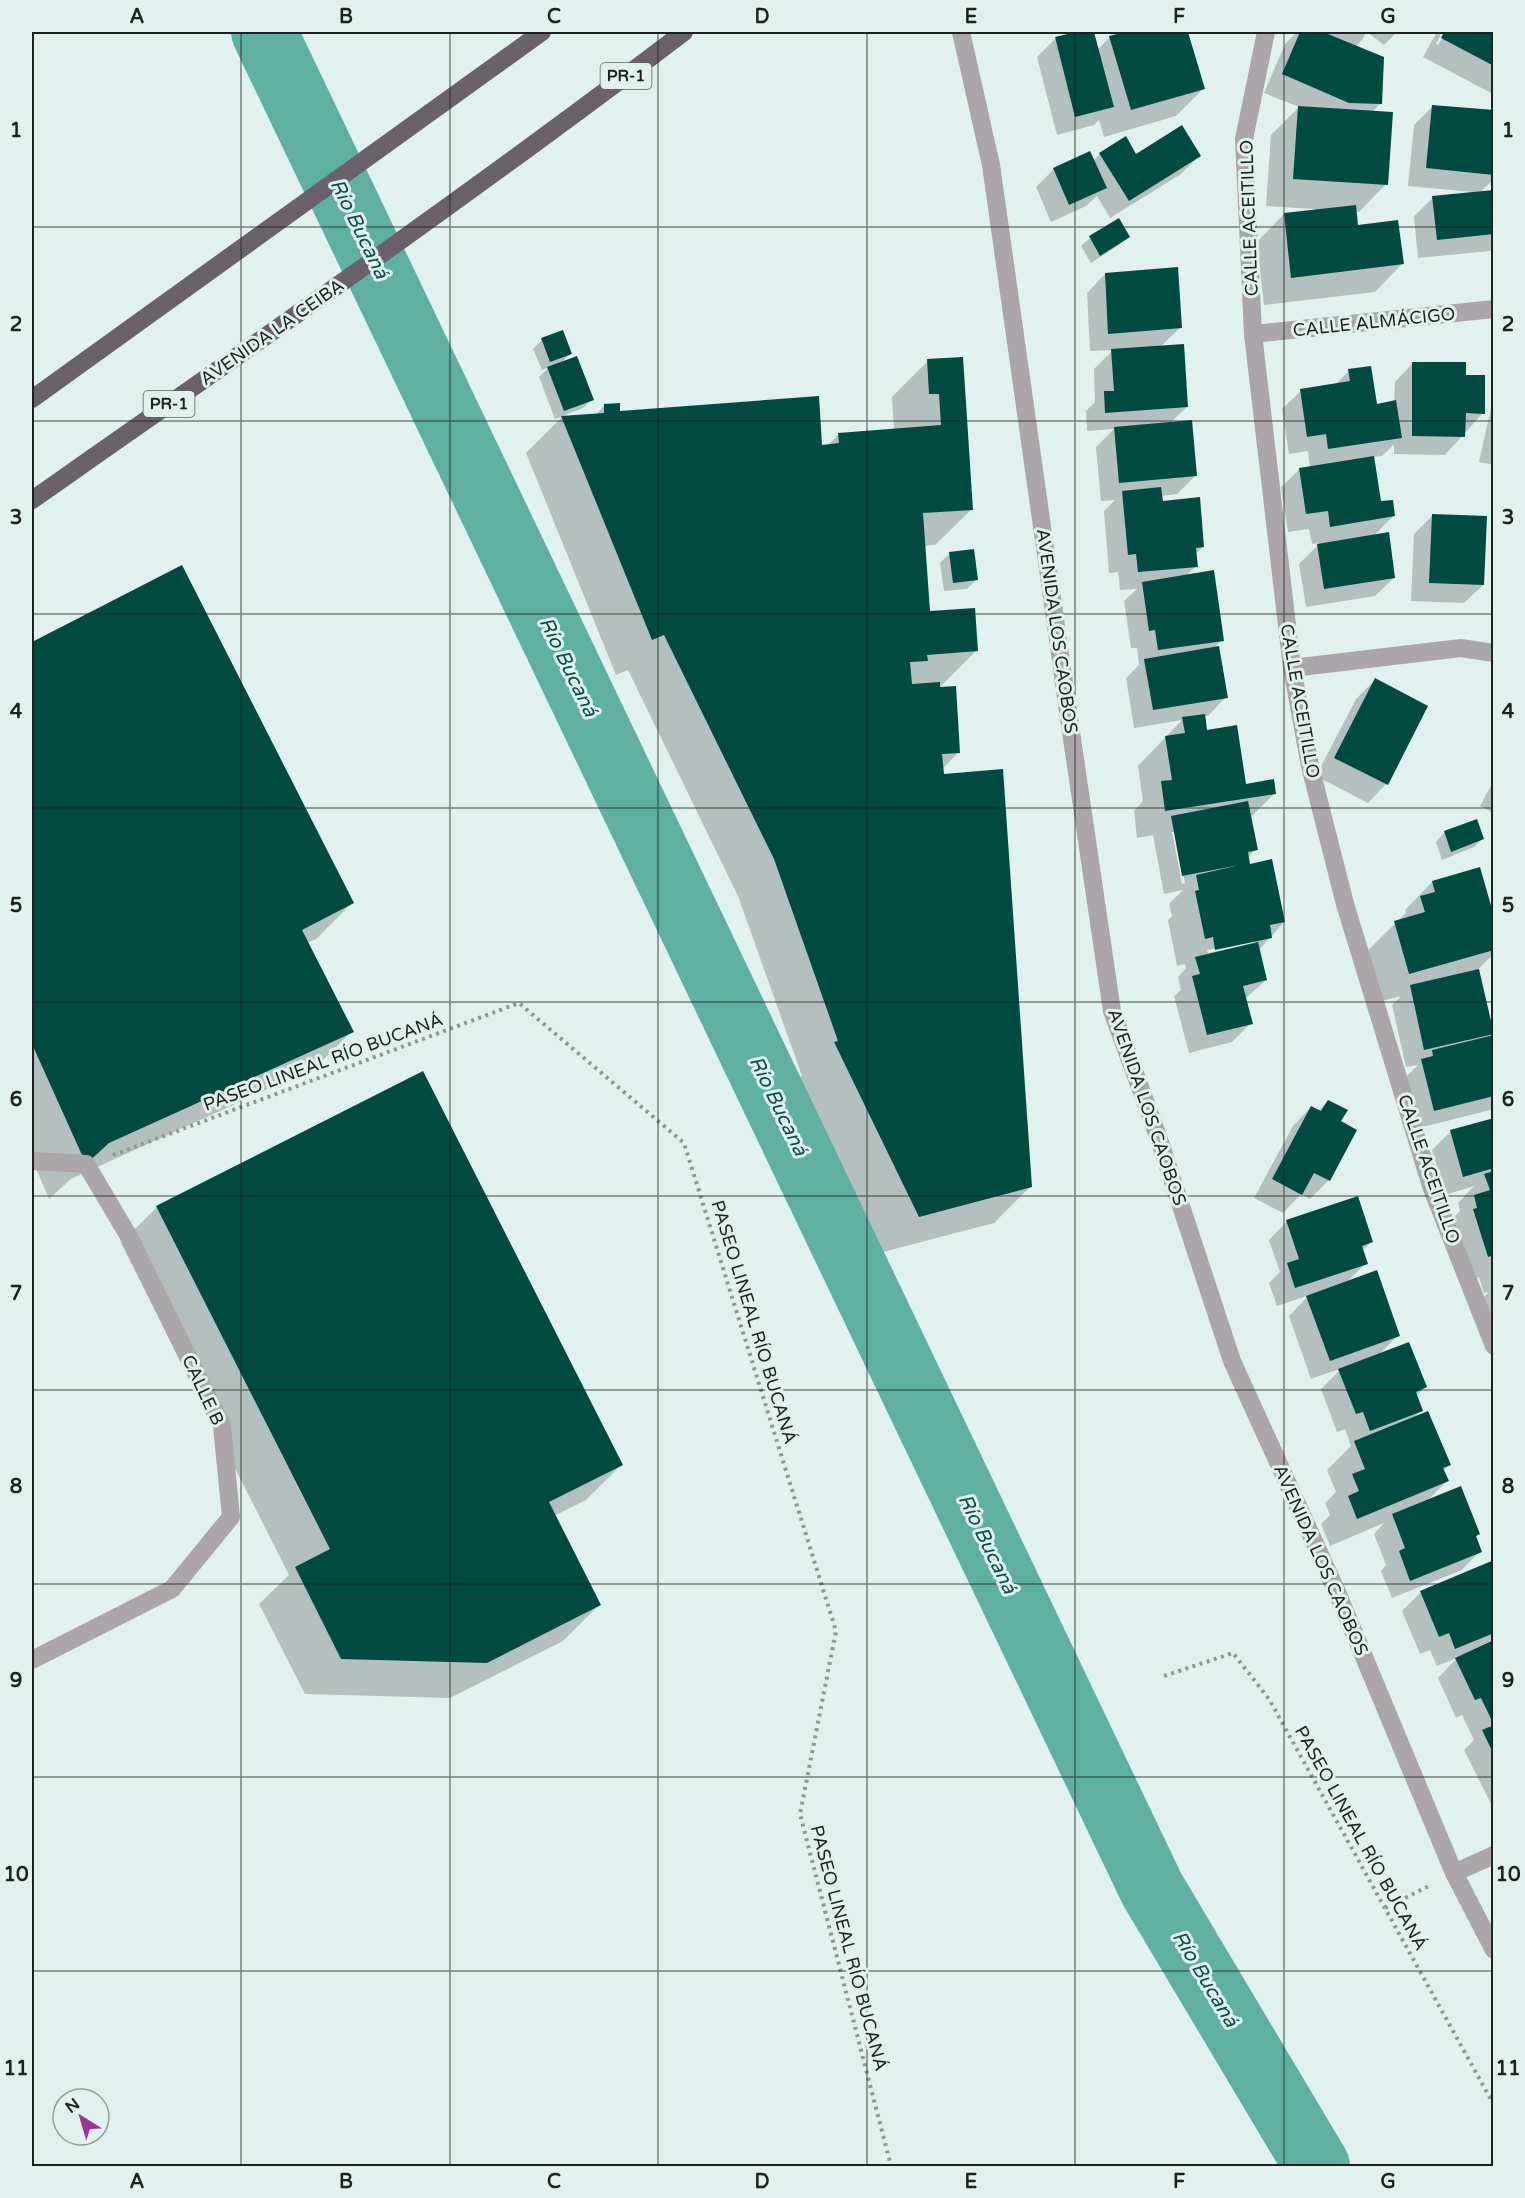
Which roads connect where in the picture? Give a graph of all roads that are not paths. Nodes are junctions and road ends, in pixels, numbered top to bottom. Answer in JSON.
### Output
{"nodes":[{"id":1,"x":542,"y":32,"type":"edge"},
{"id":2,"x":684,"y":32,"type":"edge"},
{"id":3,"x":962,"y":32,"type":"edge"},
{"id":4,"x":1266,"y":32,"type":"edge"},
{"id":5,"x":1494,"y":309,"type":"edge"},
{"id":6,"x":1253,"y":334,"type":"junction"},
{"id":7,"x":32,"y":399,"type":"edge"},
{"id":8,"x":32,"y":500,"type":"edge"},
{"id":9,"x":1494,"y":653,"type":"edge"},
{"id":10,"x":1292,"y":668,"type":"junction"},
{"id":11,"x":32,"y":1161,"type":"edge"},
{"id":12,"x":1494,"y":1346,"type":"edge"},
{"id":13,"x":32,"y":1660,"type":"edge"},
{"id":14,"x":1494,"y":1855,"type":"edge"},
{"id":15,"x":1454,"y":1873,"type":"junction"},
{"id":16,"x":1494,"y":1950,"type":"edge"}],
"edges":[{"from":1,"to":7,"type":"highway"},
{"from":2,"to":8,"type":"highway","name":"AVENIDA LA CEIBA","number":"PR-1"},
{"from":3,"to":15,"type":"street","name":"AVENIDA LOS CAOBOS"},
{"from":4,"to":6,"type":"street","name":"CALLE ACEITILLO"},
{"from":5,"to":6,"type":"street","name":"CALLE ALMÁCIGO"},
{"from":6,"to":10,"type":"street","name":"CALLE ACEITILLO"},
{"from":9,"to":10,"type":"street"},
{"from":10,"to":12,"type":"street","name":"CALLE ACEITILLO"},
{"from":11,"to":13,"type":"street","name":"CALLE B"},
{"from":14,"to":15,"type":"street"},
{"from":15,"to":16,"type":"street","name":"AVENIDA LOS CAOBOS"}]}
